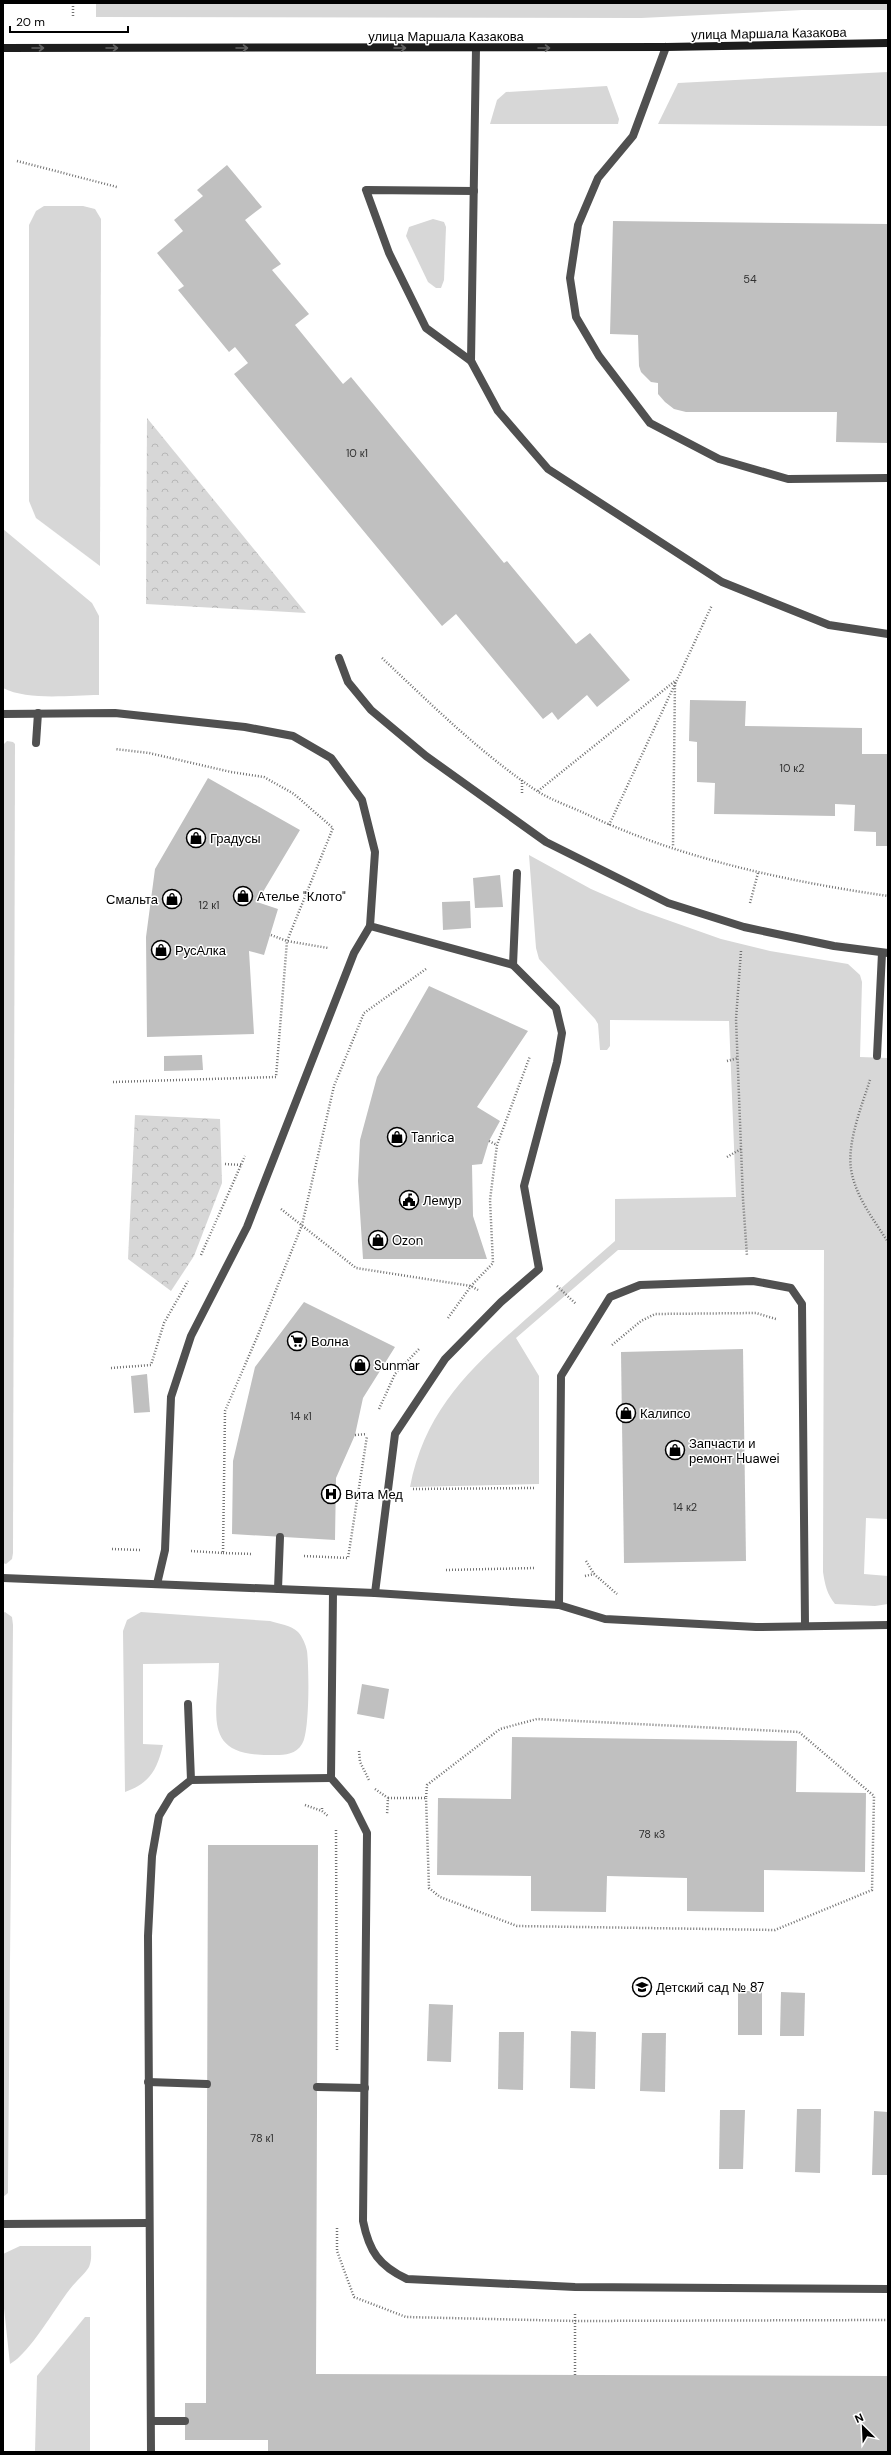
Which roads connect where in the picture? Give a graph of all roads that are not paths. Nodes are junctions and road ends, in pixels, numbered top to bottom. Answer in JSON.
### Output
{"nodes":[{"id":1,"x":888,"y":43,"type":"edge"},
{"id":2,"x":666,"y":47,"type":"junction"},
{"id":3,"x":3,"y":48,"type":"edge"},
{"id":4,"x":476,"y":48,"type":"junction"},
{"id":5,"x":474,"y":191,"type":"junction"},
{"id":6,"x":471,"y":361,"type":"junction"},
{"id":7,"x":888,"y":478,"type":"edge"},
{"id":8,"x":888,"y":634,"type":"edge"},
{"id":9,"x":339,"y":658,"type":"dead end"},
{"id":10,"x":38,"y":713,"type":"junction"},
{"id":11,"x":3,"y":714,"type":"edge"},
{"id":12,"x":36,"y":743,"type":"dead end"},
{"id":13,"x":518,"y":873,"type":"dead end"},
{"id":14,"x":370,"y":926,"type":"junction"},
{"id":15,"x":885,"y":953,"type":"edge"},
{"id":16,"x":513,"y":965,"type":"junction"},
{"id":17,"x":877,"y":1056,"type":"road end"},
{"id":18,"x":280,"y":1537,"type":"dead end"},
{"id":19,"x":3,"y":1578,"type":"edge"},
{"id":20,"x":157,"y":1584,"type":"junction"},
{"id":21,"x":278,"y":1589,"type":"junction"},
{"id":22,"x":333,"y":1592,"type":"junction"},
{"id":23,"x":375,"y":1593,"type":"junction"},
{"id":24,"x":559,"y":1605,"type":"junction"},
{"id":25,"x":804,"y":1624,"type":"junction"},
{"id":26,"x":888,"y":1625,"type":"edge"},
{"id":27,"x":188,"y":1704,"type":"dead end"},
{"id":28,"x":331,"y":1778,"type":"junction"},
{"id":29,"x":191,"y":1780,"type":"junction"},
{"id":30,"x":148,"y":2082,"type":"junction"},
{"id":31,"x":207,"y":2084,"type":"dead end"},
{"id":32,"x":317,"y":2087,"type":"dead end"},
{"id":33,"x":365,"y":2088,"type":"junction"},
{"id":34,"x":149,"y":2223,"type":"junction"},
{"id":35,"x":3,"y":2224,"type":"edge"},
{"id":36,"x":888,"y":2289,"type":"edge"},
{"id":37,"x":151,"y":2421,"type":"junction"},
{"id":38,"x":185,"y":2421,"type":"dead end"},
{"id":39,"x":151,"y":2452,"type":"edge"}],
"edges":[{"from":1,"to":2,"type":"main road","name":"улица Маршала Казакова"},
{"from":4,"to":2,"type":"main road","name":"улица Маршала Казакова","one_way":true},
{"from":2,"to":7,"type":"lane"},
{"from":3,"to":4,"type":"main road","name":"улица Маршала Казакова","one_way":true},
{"from":4,"to":5,"type":"lane"},
{"from":5,"to":6,"type":"lane"},
{"from":5,"to":6,"type":"lane"},
{"from":6,"to":8,"type":"lane"},
{"from":9,"to":15,"type":"lane"},
{"from":10,"to":11,"type":"lane"},
{"from":10,"to":12,"type":"lane"},
{"from":10,"to":14,"type":"lane"},
{"from":13,"to":16,"type":"lane"},
{"from":14,"to":16,"type":"lane"},
{"from":14,"to":20,"type":"lane"},
{"from":15,"to":17,"type":"lane"},
{"from":16,"to":23,"type":"lane"},
{"from":18,"to":21,"type":"lane"},
{"from":19,"to":20,"type":"lane"},
{"from":20,"to":21,"type":"lane"},
{"from":21,"to":22,"type":"lane"},
{"from":22,"to":23,"type":"lane"},
{"from":22,"to":28,"type":"lane"},
{"from":23,"to":24,"type":"lane"},
{"from":24,"to":25,"type":"lane"},
{"from":24,"to":25,"type":"lane"},
{"from":25,"to":26,"type":"lane"},
{"from":27,"to":29,"type":"lane"},
{"from":28,"to":29,"type":"lane"},
{"from":28,"to":33,"type":"lane"},
{"from":29,"to":30,"type":"lane"},
{"from":30,"to":31,"type":"lane"},
{"from":30,"to":34,"type":"lane"},
{"from":32,"to":33,"type":"lane"},
{"from":33,"to":36,"type":"lane"},
{"from":34,"to":35,"type":"lane"},
{"from":34,"to":37,"type":"lane"},
{"from":37,"to":38,"type":"lane"},
{"from":37,"to":39,"type":"lane"}]}
